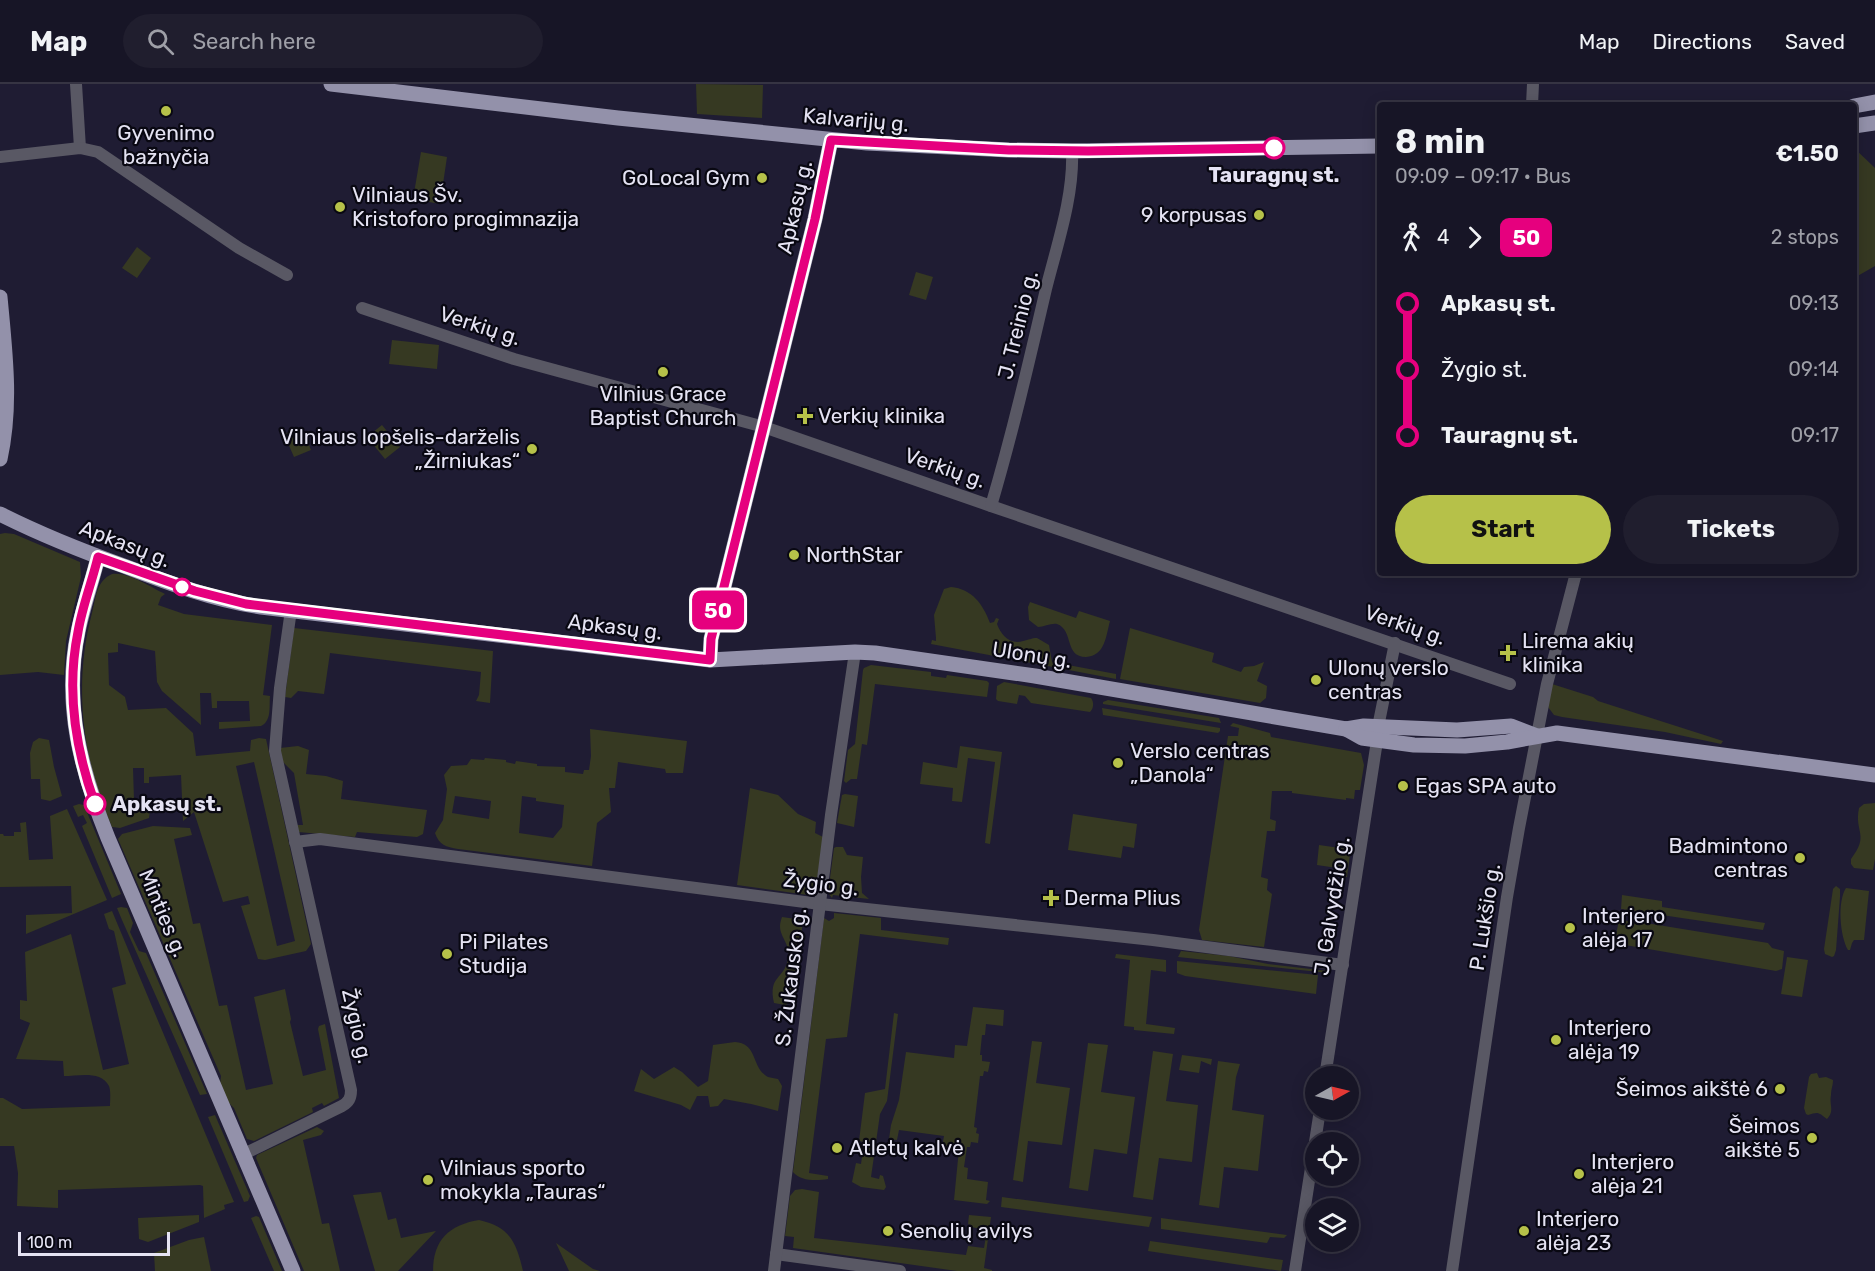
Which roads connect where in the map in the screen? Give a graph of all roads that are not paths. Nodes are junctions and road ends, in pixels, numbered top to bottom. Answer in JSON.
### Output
{"nodes":[{"id":1,"x":76,"y":84,"type":"edge"},
{"id":2,"x":331,"y":84,"type":"edge"},
{"id":3,"x":1533,"y":84,"type":"edge"},
{"id":4,"x":1532,"y":102,"type":"edge"},
{"id":5,"x":1875,"y":102,"type":"edge"},
{"id":6,"x":1857,"y":105,"type":"edge"},
{"id":7,"x":1875,"y":123,"type":"edge"},
{"id":8,"x":1857,"y":126,"type":"edge"},
{"id":9,"x":831,"y":140,"type":"junction"},
{"id":10,"x":1377,"y":146,"type":"edge"},
{"id":11,"x":80,"y":148,"type":"junction"},
{"id":12,"x":1072,"y":150,"type":"junction"},
{"id":13,"x":0,"y":157,"type":"edge"},
{"id":14,"x":287,"y":275,"type":"dead end"},
{"id":15,"x":0,"y":297,"type":"edge"},
{"id":16,"x":362,"y":308,"type":"dead end"},
{"id":17,"x":764,"y":427,"type":"junction"},
{"id":18,"x":0,"y":459,"type":"edge"},
{"id":19,"x":991,"y":506,"type":"junction"},
{"id":20,"x":0,"y":514,"type":"edge"},
{"id":21,"x":98,"y":557,"type":"junction"},
{"id":22,"x":1575,"y":576,"type":"edge"},
{"id":23,"x":291,"y":610,"type":"junction"},
{"id":24,"x":1395,"y":643,"type":"junction"},
{"id":25,"x":855,"y":652,"type":"junction"},
{"id":26,"x":710,"y":660,"type":"junction"},
{"id":27,"x":1510,"y":684,"type":"dead end"},
{"id":28,"x":1377,"y":734,"type":"junction"},
{"id":29,"x":1537,"y":736,"type":"junction"},
{"id":30,"x":1875,"y":775,"type":"edge"},
{"id":31,"x":295,"y":842,"type":"junction"},
{"id":32,"x":820,"y":904,"type":"junction"},
{"id":33,"x":1343,"y":965,"type":"junction"},
{"id":34,"x":1327,"y":1066,"type":"edge"},
{"id":35,"x":1318,"y":1120,"type":"edge"},
{"id":36,"x":242,"y":1155,"type":"junction"},
{"id":37,"x":776,"y":1254,"type":"junction"},
{"id":38,"x":293,"y":1271,"type":"edge"},
{"id":39,"x":774,"y":1271,"type":"edge"},
{"id":40,"x":900,"y":1271,"type":"edge"},
{"id":41,"x":1295,"y":1271,"type":"edge"},
{"id":42,"x":1452,"y":1271,"type":"edge"}],
"edges":[{"from":1,"to":11,"type":"street"},
{"from":2,"to":9,"type":"main road","name":"Kalvarijų g."},
{"from":3,"to":4,"type":"street"},
{"from":5,"to":6,"type":"main road"},
{"from":7,"to":8,"type":"main road"},
{"from":9,"to":12,"type":"main road","name":"Kalvarijų g."},
{"from":9,"to":17,"type":"main road","name":"Apkasų g."},
{"from":10,"to":12,"type":"main road","name":"Kalvarijų g."},
{"from":11,"to":13,"type":"street"},
{"from":11,"to":14,"type":"street"},
{"from":12,"to":19,"type":"street","name":"J. Treinio g."},
{"from":15,"to":18,"type":"main road"},
{"from":16,"to":17,"type":"street","name":"Verkių g."},
{"from":17,"to":19,"type":"street","name":"Verkių g."},
{"from":17,"to":26,"type":"main road","name":"Apkasų g."},
{"from":19,"to":24,"type":"street","name":"Verkių g."},
{"from":20,"to":21,"type":"main road","name":"Apkasų g."},
{"from":21,"to":23,"type":"main road","name":"Apkasų g."},
{"from":21,"to":36,"type":"main road","name":"Minties g."},
{"from":22,"to":29,"type":"street","name":"P. Lukšio g."},
{"from":23,"to":26,"type":"main road","name":"Apkasų g."},
{"from":23,"to":31,"type":"street","name":"Žygio g."},
{"from":24,"to":27,"type":"street","name":"Verkių g."},
{"from":24,"to":28,"type":"street","name":"J. Galvydžio g."},
{"from":25,"to":26,"type":"main road","name":"Ulonų g."},
{"from":25,"to":28,"type":"main road","name":"Ulonų g."},
{"from":25,"to":32,"type":"street","name":"S. Žukausko g."},
{"from":28,"to":29,"type":"main road","name":"Ulonų g."},
{"from":28,"to":33,"type":"street","name":"J. Galvydžio g."},
{"from":29,"to":30,"type":"main road"},
{"from":29,"to":42,"type":"street","name":"P. Lukšio g."},
{"from":31,"to":32,"type":"street","name":"Žygio g."},
{"from":31,"to":36,"type":"street","name":"Žygio g."},
{"from":32,"to":33,"type":"street","name":"Žygio g."},
{"from":32,"to":37,"type":"street","name":"S. Žukausko g."},
{"from":33,"to":34,"type":"street","name":"J. Galvydžio g."},
{"from":35,"to":41,"type":"street"},
{"from":36,"to":38,"type":"main road","name":"Minties g."},
{"from":37,"to":39,"type":"street","name":"S. Žukausko g."},
{"from":37,"to":40,"type":"street"}]}
